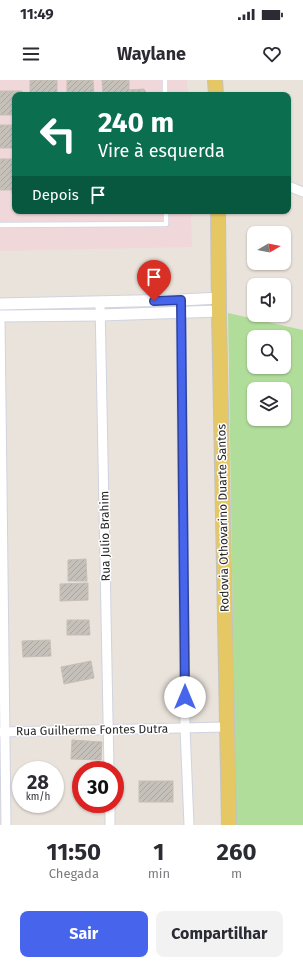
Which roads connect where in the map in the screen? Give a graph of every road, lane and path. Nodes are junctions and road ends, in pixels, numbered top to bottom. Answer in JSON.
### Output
{"nodes":[{"id":1,"x":165,"y":80,"type":"edge"},
{"id":2,"x":215,"y":80,"type":"edge"},
{"id":3,"x":165,"y":92,"type":"edge"},
{"id":4,"x":216,"y":92,"type":"edge"},
{"id":5,"x":291,"y":187,"type":"edge"},
{"id":6,"x":303,"y":192,"type":"edge"},
{"id":7,"x":166,"y":214,"type":"edge"},
{"id":8,"x":216,"y":215,"type":"edge"},
{"id":9,"x":0,"y":225,"type":"edge"},
{"id":10,"x":181,"y":300,"type":"junction"},
{"id":11,"x":100,"y":302,"type":"junction"},
{"id":12,"x":0,"y":304,"type":"edge"},
{"id":13,"x":219,"y":304,"type":"junction"},
{"id":14,"x":181,"y":311,"type":"junction"},
{"id":15,"x":101,"y":315,"type":"junction"},
{"id":16,"x":0,"y":316,"type":"edge"},
{"id":17,"x":226,"y":727,"type":"junction"},
{"id":18,"x":185,"y":728,"type":"junction"},
{"id":19,"x":109,"y":730,"type":"junction"},
{"id":20,"x":2,"y":732,"type":"edge"},
{"id":21,"x":109,"y":761,"type":"edge"},
{"id":22,"x":110,"y":813,"type":"edge"},
{"id":23,"x":6,"y":825,"type":"edge"},
{"id":24,"x":110,"y":825,"type":"edge"},
{"id":25,"x":189,"y":825,"type":"edge"},
{"id":26,"x":229,"y":825,"type":"edge"}],
"edges":[{"from":1,"to":3,"type":"lane"},
{"from":2,"to":4,"type":"main road"},
{"from":5,"to":6,"type":"street"},
{"from":7,"to":9,"type":"lane"},
{"from":8,"to":13,"type":"main road","name":"Rodovia Othovarino Duarte Santos"},
{"from":10,"to":11,"type":"street"},
{"from":10,"to":13,"type":"street"},
{"from":10,"to":14,"type":"street"},
{"from":11,"to":12,"type":"street"},
{"from":11,"to":15,"type":"street","name":"Rua Julio Brahim"},
{"from":13,"to":14,"type":"street"},
{"from":13,"to":17,"type":"main road","name":"Rodovia Othovarino Duarte Santos"},
{"from":14,"to":15,"type":"street"},
{"from":14,"to":18,"type":"street"},
{"from":15,"to":16,"type":"street"},
{"from":15,"to":19,"type":"street","name":"Rua Julio Brahim"},
{"from":16,"to":20,"type":"street"},
{"from":17,"to":18,"type":"street","name":"Rua Guilherme Fontes Dutra"},
{"from":17,"to":26,"type":"main road","name":"Rodovia Othovarino Duarte Santos"},
{"from":18,"to":19,"type":"street","name":"Rua Guilherme Fontes Dutra"},
{"from":18,"to":25,"type":"street"},
{"from":19,"to":20,"type":"street","name":"Rua Guilherme Fontes Dutra"},
{"from":19,"to":21,"type":"street","name":"Rua Julio Brahim"},
{"from":20,"to":23,"type":"street"},
{"from":22,"to":24,"type":"street"}]}
